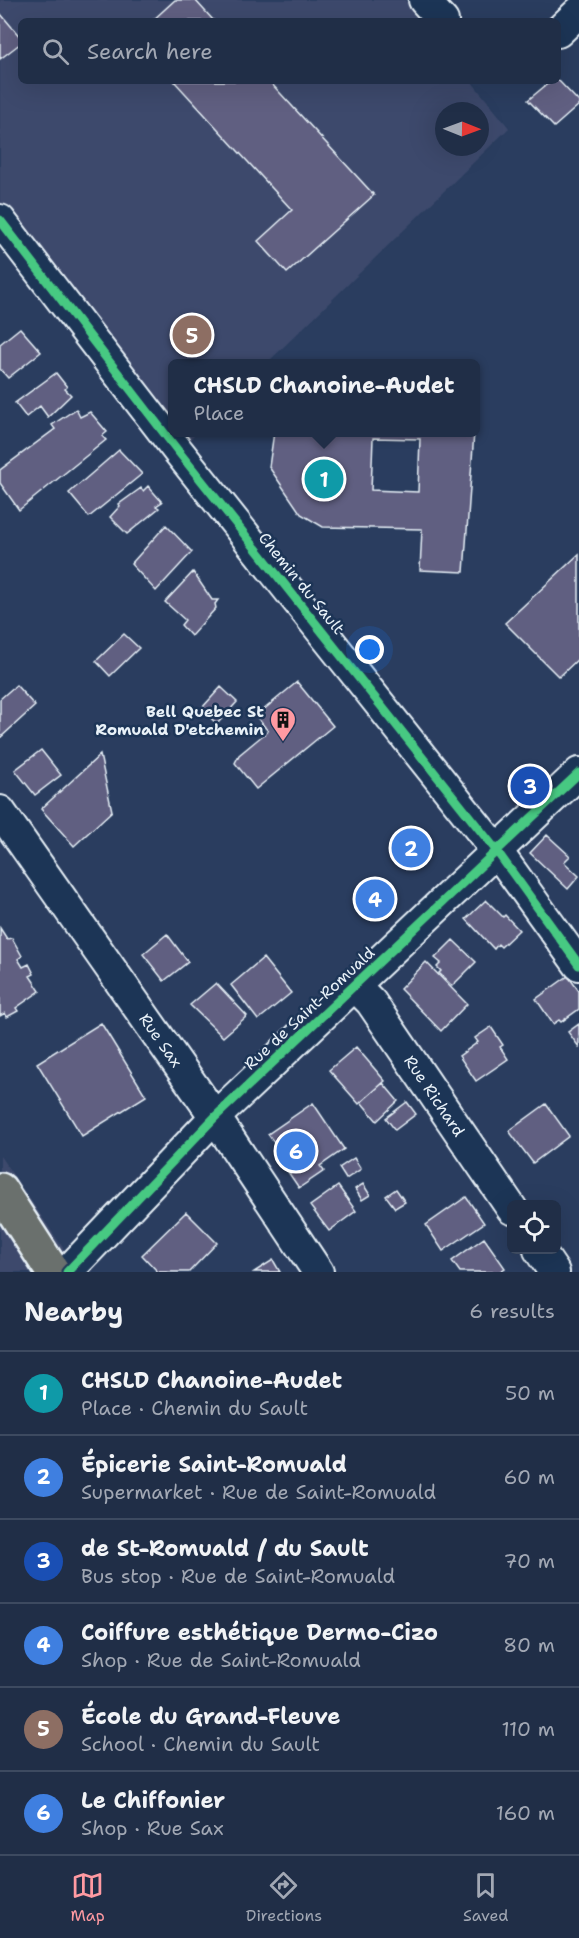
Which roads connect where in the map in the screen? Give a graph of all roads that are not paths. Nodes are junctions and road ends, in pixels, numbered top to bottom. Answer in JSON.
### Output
{"nodes":[{"id":1,"x":424,"y":0,"type":"edge"},
{"id":2,"x":579,"y":12,"type":"edge"},
{"id":3,"x":440,"y":18,"type":"edge"},
{"id":4,"x":561,"y":29,"type":"edge"},
{"id":5,"x":0,"y":220,"type":"edge"},
{"id":6,"x":579,"y":773,"type":"edge"},
{"id":7,"x":0,"y":811,"type":"edge"},
{"id":8,"x":496,"y":850,"type":"junction"},
{"id":9,"x":579,"y":965,"type":"edge"},
{"id":10,"x":355,"y":986,"type":"junction"},
{"id":11,"x":215,"y":1117,"type":"junction"},
{"id":12,"x":0,"y":1190,"type":"edge"},
{"id":13,"x":507,"y":1202,"type":"edge"},
{"id":14,"x":542,"y":1254,"type":"edge"},
{"id":15,"x":53,"y":1272,"type":"edge"},
{"id":16,"x":67,"y":1272,"type":"edge"},
{"id":17,"x":318,"y":1272,"type":"edge"},
{"id":18,"x":555,"y":1272,"type":"edge"}],
"edges":[{"from":1,"to":3,"type":"street"},
{"from":2,"to":4,"type":"street"},
{"from":5,"to":8,"type":"street","name":"Chemin du Sault"},
{"from":6,"to":8,"type":"street","name":"Rue de Saint-Romuald"},
{"from":7,"to":11,"type":"street","name":"Rue Sax"},
{"from":8,"to":9,"type":"street","name":"Chemin du Sault"},
{"from":8,"to":10,"type":"street","name":"Rue de Saint-Romuald"},
{"from":10,"to":11,"type":"street","name":"Rue de Saint-Romuald"},
{"from":10,"to":13,"type":"street","name":"Rue Richard"},
{"from":11,"to":16,"type":"street","name":"Rue de Saint-Romuald"},
{"from":11,"to":17,"type":"street","name":"Rue Sax"},
{"from":12,"to":15,"type":"main road"},
{"from":14,"to":18,"type":"street"}]}
